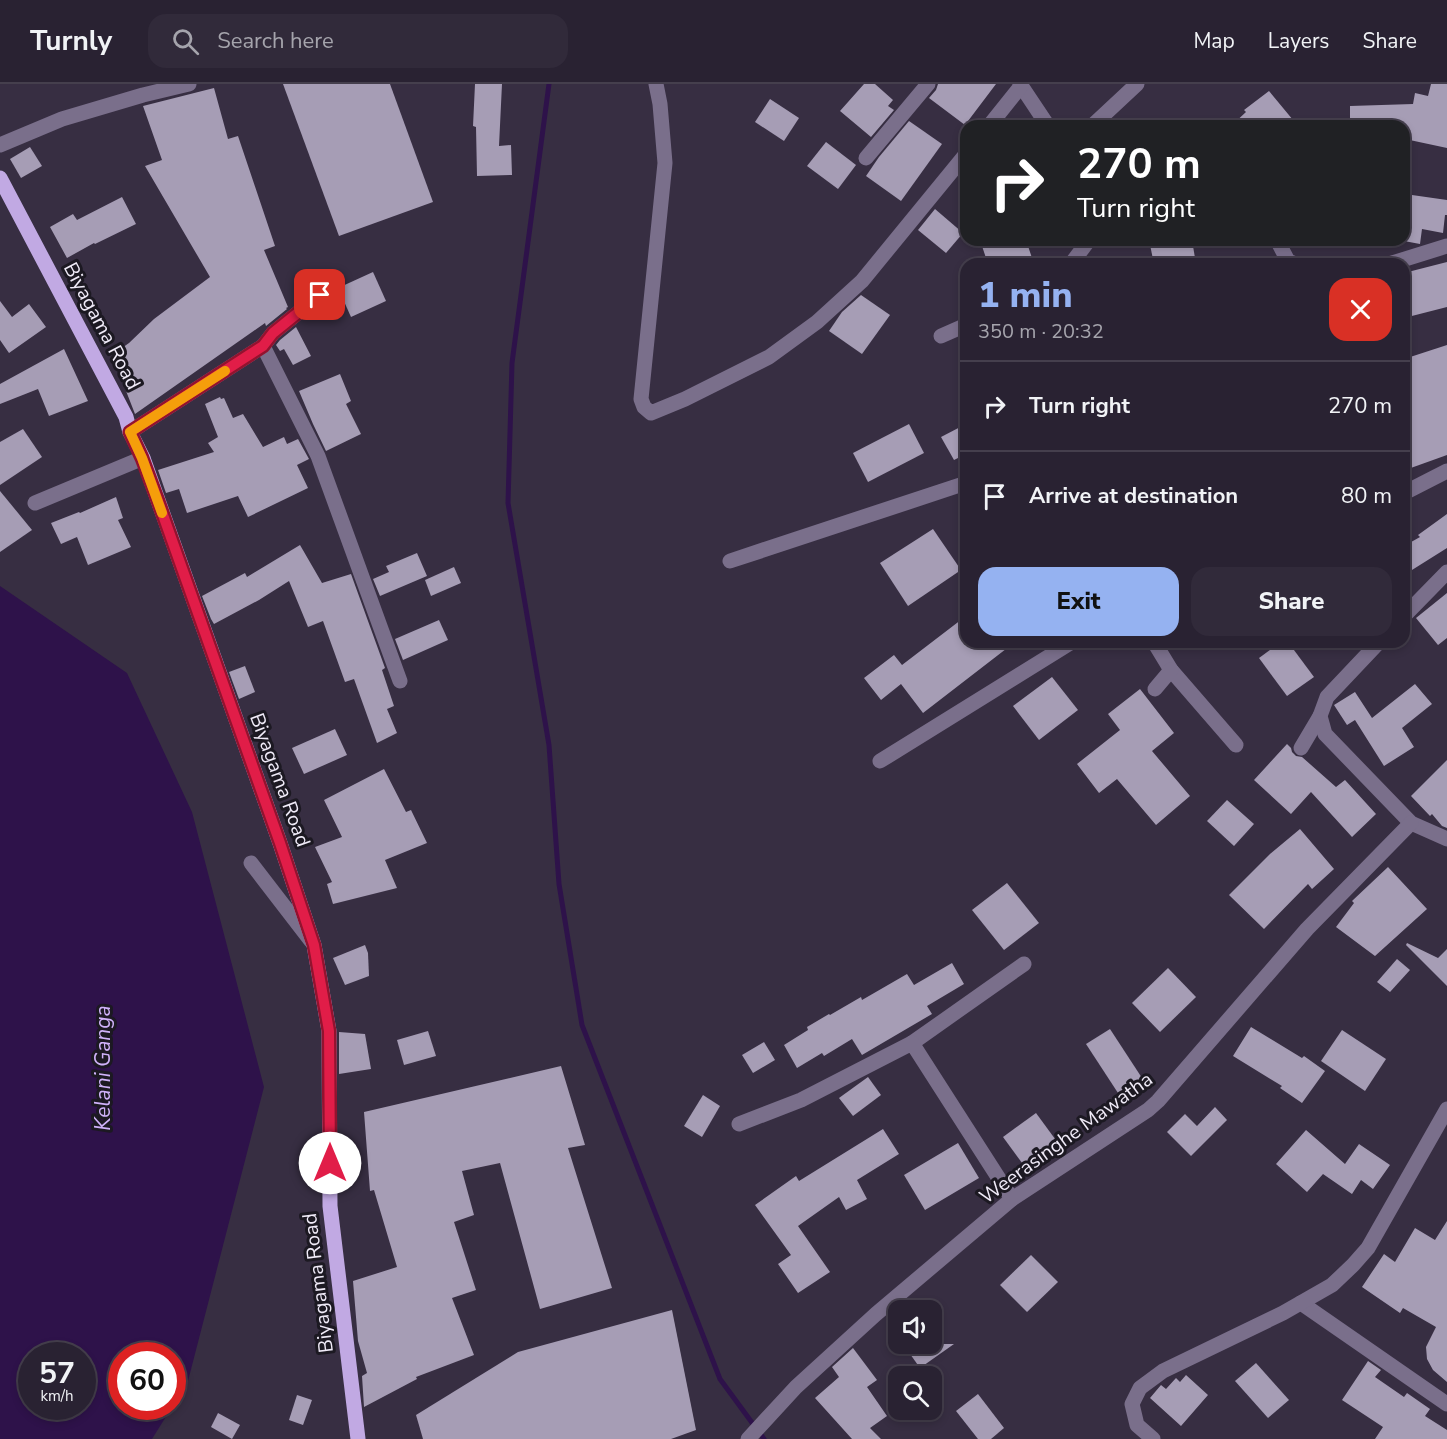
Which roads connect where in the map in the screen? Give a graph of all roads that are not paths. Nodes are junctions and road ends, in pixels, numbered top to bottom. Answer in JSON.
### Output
{"nodes":[{"id":1,"x":189,"y":84,"type":"edge"},
{"id":2,"x":656,"y":84,"type":"edge"},
{"id":3,"x":927,"y":84,"type":"edge"},
{"id":4,"x":1137,"y":84,"type":"edge"},
{"id":5,"x":1021,"y":85,"type":"edge"},
{"id":6,"x":994,"y":120,"type":"edge"},
{"id":7,"x":1044,"y":120,"type":"edge"},
{"id":8,"x":1098,"y":120,"type":"edge"},
{"id":9,"x":0,"y":145,"type":"edge"},
{"id":10,"x":866,"y":158,"type":"dead end"},
{"id":11,"x":960,"y":161,"type":"edge"},
{"id":12,"x":0,"y":178,"type":"edge"},
{"id":13,"x":1447,"y":246,"type":"edge"},
{"id":14,"x":1408,"y":258,"type":"edge"},
{"id":15,"x":320,"y":295,"type":"dead end"},
{"id":16,"x":960,"y":328,"type":"edge"},
{"id":17,"x":941,"y":336,"type":"dead end"},
{"id":18,"x":263,"y":346,"type":"junction"},
{"id":19,"x":130,"y":432,"type":"junction"},
{"id":20,"x":142,"y":458,"type":"junction"},
{"id":21,"x":1447,"y":471,"type":"edge"},
{"id":22,"x":960,"y":485,"type":"edge"},
{"id":23,"x":1410,"y":490,"type":"edge"},
{"id":24,"x":35,"y":503,"type":"dead end"},
{"id":25,"x":730,"y":561,"type":"dead end"},
{"id":26,"x":1447,"y":572,"type":"edge"},
{"id":27,"x":1410,"y":610,"type":"edge"},
{"id":28,"x":1062,"y":648,"type":"edge"},
{"id":29,"x":1158,"y":648,"type":"edge"},
{"id":30,"x":1373,"y":648,"type":"edge"},
{"id":31,"x":1171,"y":670,"type":"junction"},
{"id":32,"x":400,"y":681,"type":"dead end"},
{"id":33,"x":1155,"y":689,"type":"dead end"},
{"id":34,"x":1320,"y":716,"type":"junction"},
{"id":35,"x":1236,"y":745,"type":"dead end"},
{"id":36,"x":1300,"y":748,"type":"dead end"},
{"id":37,"x":880,"y":761,"type":"dead end"},
{"id":38,"x":1411,"y":823,"type":"junction"},
{"id":39,"x":1447,"y":839,"type":"edge"},
{"id":40,"x":251,"y":863,"type":"dead end"},
{"id":41,"x":314,"y":945,"type":"junction"},
{"id":42,"x":1024,"y":964,"type":"dead end"},
{"id":43,"x":912,"y":1043,"type":"junction"},
{"id":44,"x":1447,"y":1109,"type":"edge"},
{"id":45,"x":739,"y":1124,"type":"dead end"},
{"id":46,"x":1012,"y":1199,"type":"junction"},
{"id":47,"x":1301,"y":1303,"type":"junction"},
{"id":48,"x":1447,"y":1404,"type":"edge"},
{"id":49,"x":358,"y":1439,"type":"edge"},
{"id":50,"x":748,"y":1439,"type":"edge"},
{"id":51,"x":1153,"y":1439,"type":"edge"}],
"edges":[{"from":1,"to":9,"type":"street"},
{"from":2,"to":11,"type":"street"},
{"from":3,"to":10,"type":"street"},
{"from":4,"to":8,"type":"street"},
{"from":5,"to":6,"type":"street"},
{"from":5,"to":7,"type":"street"},
{"from":12,"to":19,"type":"main road","name":"Biyagama Road"},
{"from":13,"to":14,"type":"street"},
{"from":15,"to":18,"type":"street"},
{"from":16,"to":17,"type":"street"},
{"from":18,"to":19,"type":"street"},
{"from":18,"to":32,"type":"street"},
{"from":19,"to":20,"type":"main road","name":"Biyagama Road"},
{"from":20,"to":24,"type":"street"},
{"from":20,"to":41,"type":"main road","name":"Biyagama Road"},
{"from":21,"to":23,"type":"street"},
{"from":22,"to":25,"type":"street"},
{"from":26,"to":27,"type":"street"},
{"from":28,"to":37,"type":"street"},
{"from":29,"to":31,"type":"street"},
{"from":30,"to":34,"type":"street"},
{"from":31,"to":33,"type":"street"},
{"from":31,"to":35,"type":"street"},
{"from":34,"to":36,"type":"street"},
{"from":34,"to":38,"type":"street"},
{"from":38,"to":39,"type":"street"},
{"from":38,"to":46,"type":"street","name":"Weerasinghe Mawatha"},
{"from":40,"to":41,"type":"street"},
{"from":41,"to":49,"type":"main road","name":"Biyagama Road"},
{"from":42,"to":43,"type":"street"},
{"from":43,"to":45,"type":"street"},
{"from":43,"to":46,"type":"street"},
{"from":44,"to":47,"type":"street"},
{"from":46,"to":50,"type":"street","name":"Weerasinghe Mawatha"},
{"from":47,"to":48,"type":"street"},
{"from":47,"to":51,"type":"street"}]}
